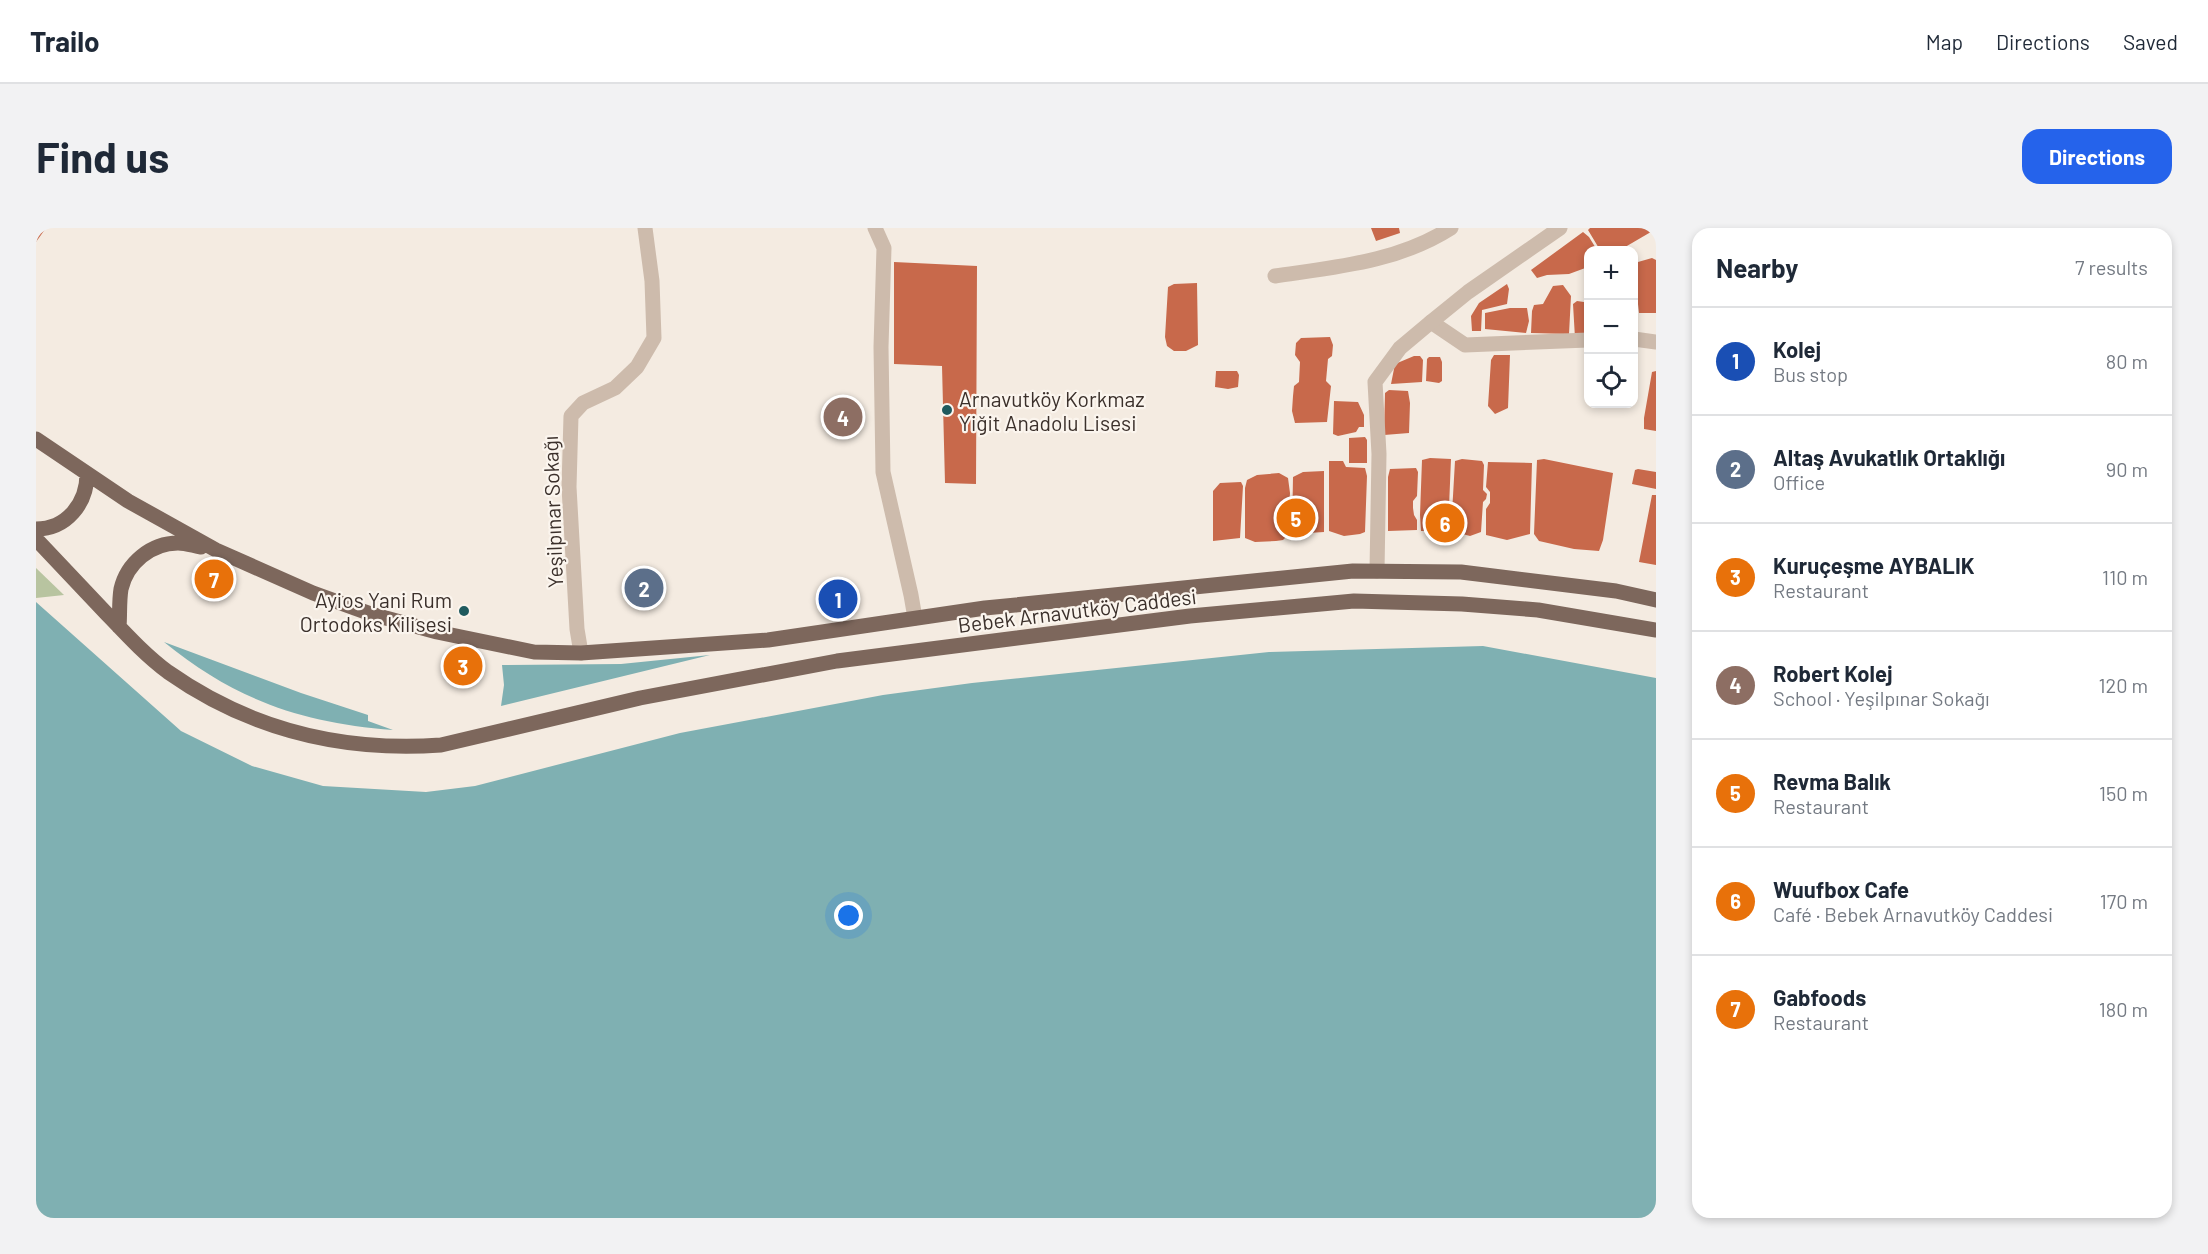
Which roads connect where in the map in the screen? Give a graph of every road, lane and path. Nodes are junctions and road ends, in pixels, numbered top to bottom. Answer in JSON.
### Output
{"nodes":[{"id":1,"x":645,"y":228,"type":"edge"},
{"id":2,"x":875,"y":228,"type":"edge"},
{"id":3,"x":1451,"y":228,"type":"edge"},
{"id":4,"x":1560,"y":228,"type":"edge"},
{"id":5,"x":1275,"y":276,"type":"dead end"},
{"id":6,"x":1431,"y":322,"type":"junction"},
{"id":7,"x":1584,"y":340,"type":"edge"},
{"id":8,"x":1638,"y":340,"type":"edge"},
{"id":9,"x":1656,"y":342,"type":"edge"},
{"id":10,"x":36,"y":438,"type":"edge"},
{"id":11,"x":87,"y":474,"type":"junction"},
{"id":12,"x":36,"y":529,"type":"edge"},
{"id":13,"x":36,"y":539,"type":"edge"},
{"id":14,"x":216,"y":550,"type":"junction"},
{"id":15,"x":1377,"y":571,"type":"junction"},
{"id":16,"x":1656,"y":600,"type":"edge"},
{"id":17,"x":915,"y":618,"type":"junction"},
{"id":18,"x":119,"y":627,"type":"junction"},
{"id":19,"x":1656,"y":630,"type":"edge"},
{"id":20,"x":581,"y":653,"type":"junction"}],
"edges":[{"from":1,"to":20,"type":"street","name":"Yeşilpınar Sokağı"},
{"from":2,"to":17,"type":"street"},
{"from":3,"to":5,"type":"street"},
{"from":4,"to":6,"type":"street"},
{"from":6,"to":7,"type":"street"},
{"from":6,"to":15,"type":"street"},
{"from":8,"to":9,"type":"street"},
{"from":10,"to":11,"type":"main road"},
{"from":11,"to":12,"type":"main road"},
{"from":11,"to":14,"type":"main road"},
{"from":13,"to":18,"type":"main road","name":"Bebek Arnavutköy Caddesi"},
{"from":14,"to":18,"type":"main road"},
{"from":14,"to":20,"type":"main road","name":"Bebek Arnavutköy Caddesi"},
{"from":15,"to":16,"type":"main road","name":"Bebek Arnavutköy Caddesi"},
{"from":15,"to":17,"type":"main road","name":"Bebek Arnavutköy Caddesi"},
{"from":17,"to":20,"type":"main road","name":"Bebek Arnavutköy Caddesi"},
{"from":18,"to":19,"type":"main road","name":"Bebek Arnavutköy Caddesi"}]}
